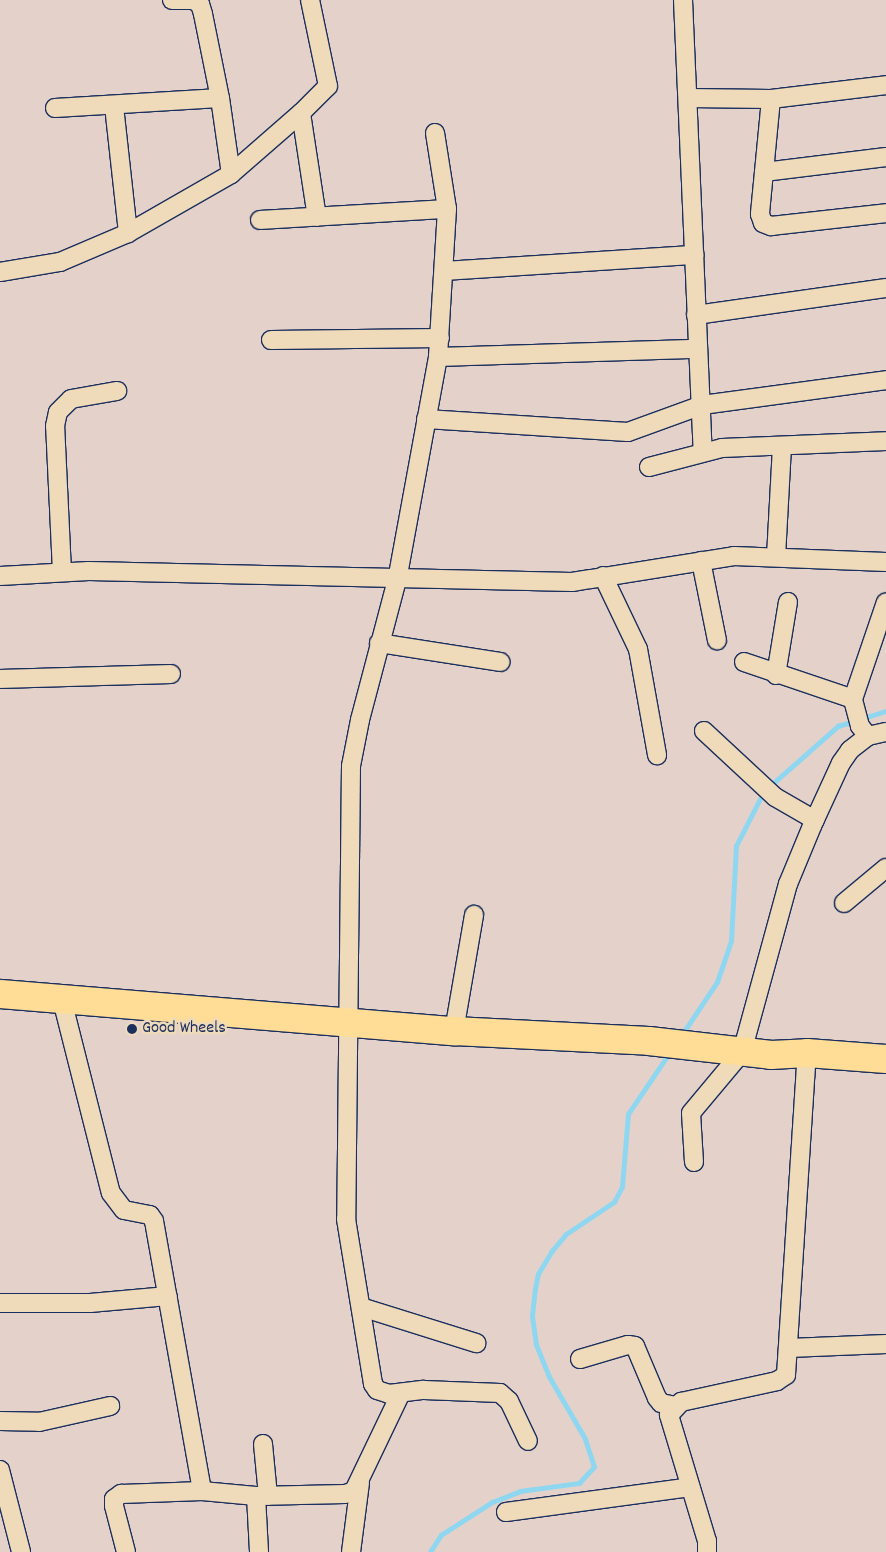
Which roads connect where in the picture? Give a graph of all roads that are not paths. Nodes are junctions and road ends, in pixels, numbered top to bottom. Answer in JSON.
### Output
{"nodes":[{"id":1,"x":172,"y":0,"type":"edge"},
{"id":2,"x":310,"y":0,"type":"edge"},
{"id":3,"x":683,"y":0,"type":"edge"},
{"id":4,"x":886,"y":85,"type":"edge"},
{"id":5,"x":220,"y":98,"type":"junction"},
{"id":6,"x":688,"y":98,"type":"junction"},
{"id":7,"x":771,"y":99,"type":"junction"},
{"id":8,"x":114,"y":106,"type":"junction"},
{"id":9,"x":55,"y":108,"type":"dead end"},
{"id":10,"x":301,"y":113,"type":"junction"},
{"id":11,"x":435,"y":134,"type":"dead end"},
{"id":12,"x":886,"y":157,"type":"edge"},
{"id":13,"x":764,"y":172,"type":"junction"},
{"id":14,"x":231,"y":174,"type":"junction"},
{"id":15,"x":448,"y":209,"type":"junction"},
{"id":16,"x":886,"y":213,"type":"edge"},
{"id":17,"x":317,"y":217,"type":"junction"},
{"id":18,"x":260,"y":220,"type":"dead end"},
{"id":19,"x":128,"y":233,"type":"junction"},
{"id":20,"x":694,"y":255,"type":"junction"},
{"id":21,"x":445,"y":271,"type":"junction"},
{"id":22,"x":0,"y":272,"type":"edge"},
{"id":23,"x":886,"y":288,"type":"edge"},
{"id":24,"x":696,"y":315,"type":"junction"},
{"id":25,"x":440,"y":338,"type":"junction"},
{"id":26,"x":270,"y":340,"type":"dead end"},
{"id":27,"x":698,"y":349,"type":"junction"},
{"id":28,"x":438,"y":357,"type":"junction"},
{"id":29,"x":886,"y":380,"type":"edge"},
{"id":30,"x":117,"y":391,"type":"dead end"},
{"id":31,"x":702,"y":405,"type":"junction"},
{"id":32,"x":426,"y":419,"type":"junction"},
{"id":33,"x":886,"y":441,"type":"edge"},
{"id":34,"x":782,"y":446,"type":"junction"},
{"id":35,"x":703,"y":451,"type":"junction"},
{"id":36,"x":649,"y":467,"type":"dead end"},
{"id":37,"x":776,"y":557,"type":"junction"},
{"id":38,"x":700,"y":560,"type":"junction"},
{"id":39,"x":886,"y":562,"type":"edge"},
{"id":40,"x":62,"y":572,"type":"junction"},
{"id":41,"x":0,"y":576,"type":"edge"},
{"id":42,"x":398,"y":576,"type":"junction"},
{"id":43,"x":603,"y":576,"type":"junction"},
{"id":44,"x":788,"y":602,"type":"dead end"},
{"id":45,"x":886,"y":602,"type":"edge"},
{"id":46,"x":717,"y":640,"type":"dead end"},
{"id":47,"x":380,"y":643,"type":"junction"},
{"id":48,"x":501,"y":662,"type":"dead end"},
{"id":49,"x":744,"y":662,"type":"dead end"},
{"id":50,"x":171,"y":674,"type":"dead end"},
{"id":51,"x":776,"y":675,"type":"junction"},
{"id":52,"x":0,"y":679,"type":"edge"},
{"id":53,"x":853,"y":703,"type":"junction"},
{"id":54,"x":704,"y":731,"type":"dead end"},
{"id":55,"x":864,"y":731,"type":"junction"},
{"id":56,"x":886,"y":732,"type":"edge"},
{"id":57,"x":657,"y":754,"type":"dead end"},
{"id":58,"x":815,"y":820,"type":"junction"},
{"id":59,"x":886,"y":868,"type":"edge"},
{"id":60,"x":844,"y":903,"type":"dead end"},
{"id":61,"x":474,"y":915,"type":"dead end"},
{"id":62,"x":0,"y":994,"type":"edge"},
{"id":63,"x":62,"y":1000,"type":"junction"},
{"id":64,"x":349,"y":1022,"type":"junction"},
{"id":65,"x":454,"y":1031,"type":"junction"},
{"id":66,"x":742,"y":1052,"type":"junction"},
{"id":67,"x":886,"y":1059,"type":"edge"},
{"id":68,"x":806,"y":1060,"type":"junction"},
{"id":69,"x":886,"y":1073,"type":"edge"},
{"id":70,"x":694,"y":1162,"type":"dead end"},
{"id":71,"x":168,"y":1296,"type":"junction"},
{"id":72,"x":0,"y":1303,"type":"edge"},
{"id":73,"x":361,"y":1307,"type":"junction"},
{"id":74,"x":476,"y":1343,"type":"dead end"},
{"id":75,"x":886,"y":1344,"type":"edge"},
{"id":76,"x":788,"y":1348,"type":"junction"},
{"id":77,"x":580,"y":1360,"type":"dead end"},
{"id":78,"x":401,"y":1393,"type":"junction"},
{"id":79,"x":110,"y":1406,"type":"dead end"},
{"id":80,"x":675,"y":1406,"type":"junction"},
{"id":81,"x":0,"y":1421,"type":"edge"},
{"id":82,"x":528,"y":1441,"type":"dead end"},
{"id":83,"x":263,"y":1444,"type":"dead end"},
{"id":84,"x":0,"y":1470,"type":"edge"},
{"id":85,"x":360,"y":1483,"type":"junction"},
{"id":86,"x":690,"y":1486,"type":"junction"},
{"id":87,"x":202,"y":1492,"type":"junction"},
{"id":88,"x":262,"y":1496,"type":"junction"},
{"id":89,"x":506,"y":1512,"type":"dead end"},
{"id":90,"x":21,"y":1552,"type":"edge"},
{"id":91,"x":126,"y":1552,"type":"edge"},
{"id":92,"x":258,"y":1552,"type":"edge"},
{"id":93,"x":351,"y":1552,"type":"edge"},
{"id":94,"x":707,"y":1552,"type":"edge"}],
"edges":[{"from":1,"to":5,"type":"street"},
{"from":2,"to":10,"type":"street"},
{"from":3,"to":6,"type":"street"},
{"from":4,"to":7,"type":"street"},
{"from":5,"to":8,"type":"street"},
{"from":5,"to":14,"type":"street"},
{"from":6,"to":7,"type":"street"},
{"from":6,"to":20,"type":"street"},
{"from":7,"to":13,"type":"street"},
{"from":8,"to":9,"type":"street"},
{"from":8,"to":19,"type":"street"},
{"from":10,"to":14,"type":"street"},
{"from":10,"to":17,"type":"street"},
{"from":11,"to":15,"type":"street"},
{"from":12,"to":13,"type":"street"},
{"from":13,"to":16,"type":"street"},
{"from":14,"to":19,"type":"street"},
{"from":15,"to":17,"type":"street"},
{"from":15,"to":21,"type":"street"},
{"from":17,"to":18,"type":"street"},
{"from":19,"to":22,"type":"street"},
{"from":20,"to":21,"type":"street"},
{"from":20,"to":24,"type":"street"},
{"from":21,"to":25,"type":"street"},
{"from":23,"to":24,"type":"street"},
{"from":24,"to":27,"type":"street"},
{"from":25,"to":26,"type":"street"},
{"from":25,"to":28,"type":"street"},
{"from":27,"to":28,"type":"street"},
{"from":27,"to":31,"type":"street"},
{"from":28,"to":32,"type":"street"},
{"from":29,"to":31,"type":"street"},
{"from":30,"to":40,"type":"street"},
{"from":31,"to":32,"type":"street"},
{"from":31,"to":35,"type":"street"},
{"from":32,"to":42,"type":"street"},
{"from":33,"to":34,"type":"street"},
{"from":34,"to":35,"type":"street"},
{"from":34,"to":37,"type":"street"},
{"from":35,"to":36,"type":"street"},
{"from":37,"to":38,"type":"street"},
{"from":37,"to":39,"type":"street"},
{"from":38,"to":43,"type":"street"},
{"from":38,"to":46,"type":"street"},
{"from":40,"to":41,"type":"street"},
{"from":40,"to":42,"type":"street"},
{"from":42,"to":43,"type":"street"},
{"from":42,"to":47,"type":"street"},
{"from":43,"to":57,"type":"street"},
{"from":44,"to":51,"type":"street"},
{"from":45,"to":53,"type":"street"},
{"from":47,"to":48,"type":"street"},
{"from":47,"to":64,"type":"street"},
{"from":49,"to":51,"type":"street"},
{"from":50,"to":52,"type":"street"},
{"from":51,"to":53,"type":"street"},
{"from":53,"to":55,"type":"street"},
{"from":54,"to":58,"type":"street"},
{"from":55,"to":56,"type":"street"},
{"from":55,"to":58,"type":"street"},
{"from":58,"to":66,"type":"street"},
{"from":59,"to":60,"type":"street"},
{"from":61,"to":65,"type":"street"},
{"from":62,"to":63,"type":"main road"},
{"from":63,"to":64,"type":"main road"},
{"from":63,"to":71,"type":"street"},
{"from":64,"to":65,"type":"main road"},
{"from":64,"to":73,"type":"street"},
{"from":65,"to":66,"type":"main road"},
{"from":66,"to":68,"type":"main road"},
{"from":66,"to":70,"type":"street"},
{"from":67,"to":68,"type":"main road"},
{"from":68,"to":69,"type":"main road"},
{"from":68,"to":76,"type":"street"},
{"from":71,"to":72,"type":"street"},
{"from":71,"to":87,"type":"street"},
{"from":73,"to":74,"type":"street"},
{"from":73,"to":78,"type":"street"},
{"from":75,"to":76,"type":"street"},
{"from":76,"to":80,"type":"street"},
{"from":77,"to":80,"type":"street"},
{"from":78,"to":82,"type":"street"},
{"from":78,"to":85,"type":"street"},
{"from":79,"to":81,"type":"street"},
{"from":80,"to":86,"type":"street"},
{"from":83,"to":88,"type":"street"},
{"from":84,"to":90,"type":"street"},
{"from":85,"to":88,"type":"street"},
{"from":85,"to":93,"type":"street"},
{"from":86,"to":89,"type":"street"},
{"from":86,"to":94,"type":"street"},
{"from":87,"to":88,"type":"street"},
{"from":87,"to":91,"type":"street"},
{"from":88,"to":92,"type":"street"}]}
